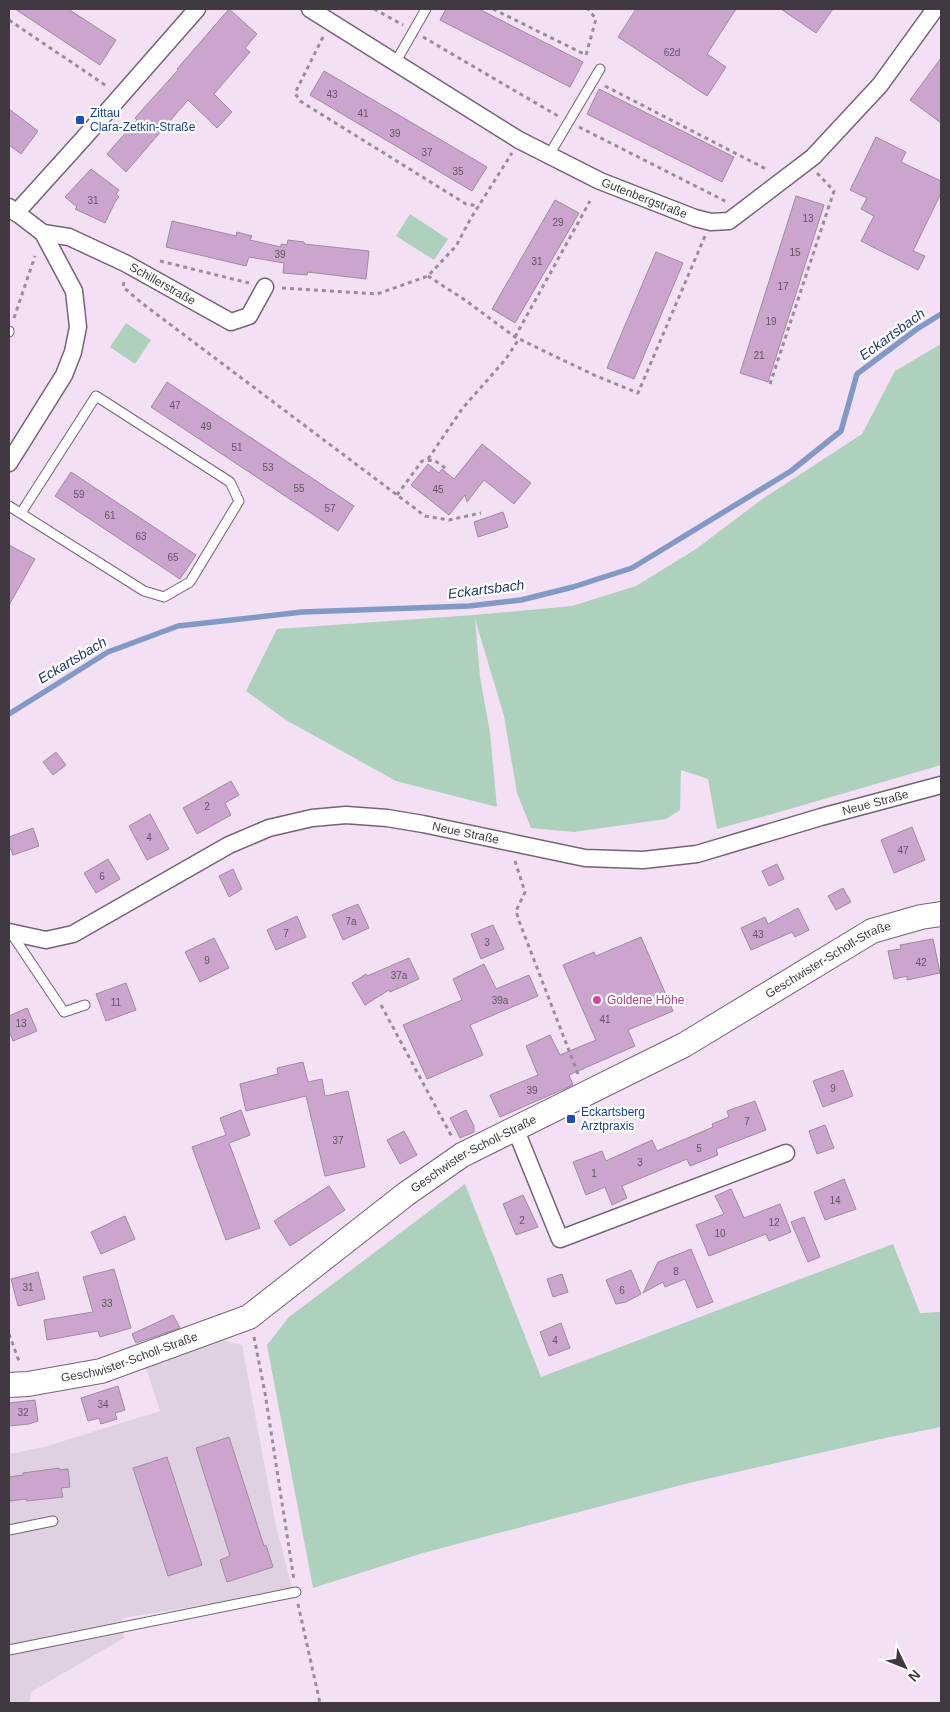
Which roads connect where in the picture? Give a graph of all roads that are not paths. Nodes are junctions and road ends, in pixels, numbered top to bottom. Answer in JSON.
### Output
{"nodes":[{"id":1,"x":197,"y":9,"type":"edge"},
{"id":2,"x":310,"y":9,"type":"edge"},
{"id":3,"x":426,"y":9,"type":"edge"},
{"id":4,"x":935,"y":9,"type":"edge"},
{"id":5,"x":394,"y":63,"type":"junction"},
{"id":6,"x":600,"y":69,"type":"dead end"},
{"id":7,"x":549,"y":155,"type":"junction"},
{"id":8,"x":12,"y":210,"type":"edge"},
{"id":9,"x":43,"y":233,"type":"junction"},
{"id":10,"x":265,"y":287,"type":"road end"},
{"id":11,"x":9,"y":463,"type":"edge"},
{"id":12,"x":9,"y":506,"type":"edge"},
{"id":13,"x":21,"y":513,"type":"junction"},
{"id":14,"x":941,"y":785,"type":"edge"},
{"id":15,"x":941,"y":914,"type":"edge"},
{"id":16,"x":10,"y":932,"type":"edge"},
{"id":17,"x":85,"y":1005,"type":"dead end"},
{"id":18,"x":515,"y":1128,"type":"junction"},
{"id":19,"x":786,"y":1153,"type":"dead end"},
{"id":20,"x":18,"y":1385,"type":"edge"},
{"id":21,"x":53,"y":1521,"type":"dead end"},
{"id":22,"x":9,"y":1530,"type":"edge"},
{"id":23,"x":296,"y":1592,"type":"road end"},
{"id":24,"x":9,"y":1650,"type":"edge"}],
"edges":[{"from":1,"to":8,"type":"street"},
{"from":2,"to":5,"type":"street","name":"Gutenbergstraße"},
{"from":3,"to":5,"type":"lane"},
{"from":4,"to":7,"type":"street","name":"Gutenbergstraße"},
{"from":5,"to":7,"type":"street","name":"Gutenbergstraße"},
{"from":6,"to":7,"type":"lane"},
{"from":8,"to":9,"type":"street","name":"Schillerstraße"},
{"from":9,"to":10,"type":"street","name":"Schillerstraße"},
{"from":9,"to":11,"type":"street","name":"Schillerstraße"},
{"from":12,"to":13,"type":"lane"},
{"from":13,"to":13,"type":"lane"},
{"from":14,"to":16,"type":"street","name":"Neue Straße"},
{"from":15,"to":18,"type":"street","name":"Geschwister-Scholl-Straße"},
{"from":16,"to":17,"type":"lane"},
{"from":18,"to":19,"type":"street"},
{"from":18,"to":20,"type":"street","name":"Geschwister-Scholl-Straße"},
{"from":21,"to":22,"type":"lane"},
{"from":23,"to":24,"type":"lane"}]}
